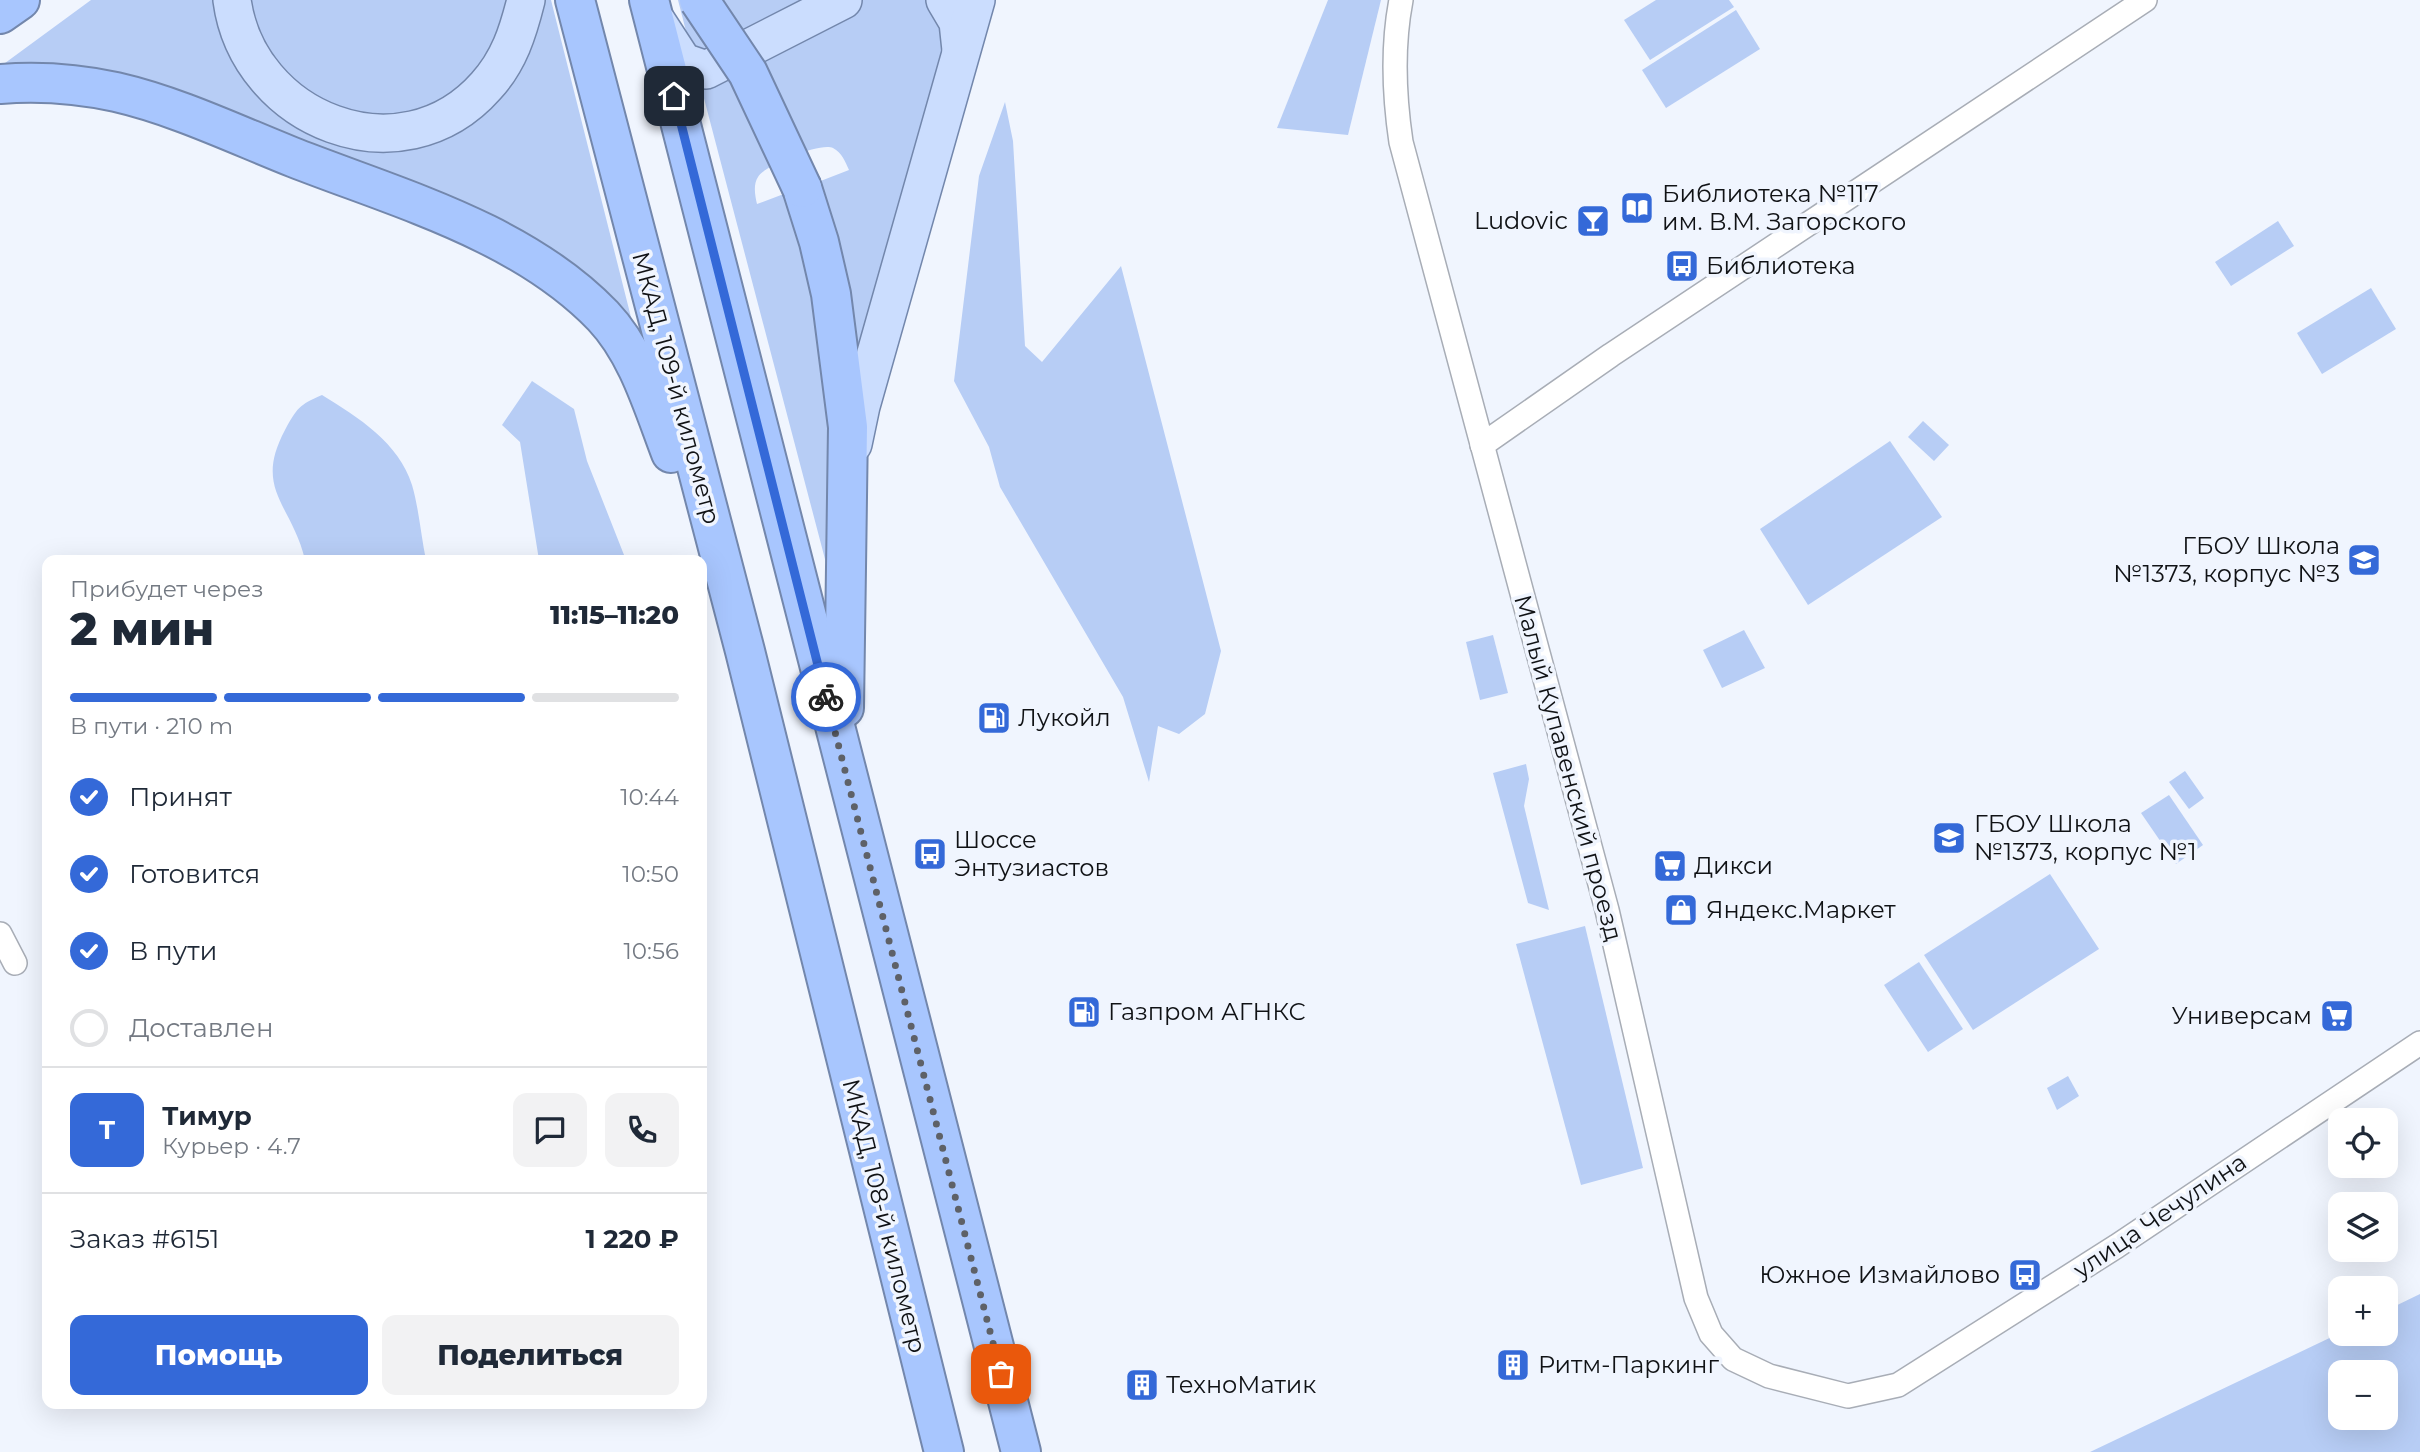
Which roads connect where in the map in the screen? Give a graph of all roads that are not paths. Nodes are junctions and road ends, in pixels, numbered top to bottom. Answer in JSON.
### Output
{"nodes":[{"id":1,"x":20,"y":0,"type":"edge"},
{"id":2,"x":232,"y":0,"type":"edge"},
{"id":3,"x":526,"y":0,"type":"edge"},
{"id":4,"x":575,"y":0,"type":"edge"},
{"id":5,"x":699,"y":0,"type":"edge"},
{"id":6,"x":843,"y":0,"type":"edge"},
{"id":7,"x":944,"y":0,"type":"edge"},
{"id":8,"x":976,"y":0,"type":"edge"},
{"id":9,"x":1401,"y":0,"type":"edge"},
{"id":10,"x":2144,"y":0,"type":"edge"},
{"id":11,"x":651,"y":8,"type":"edge"},
{"id":12,"x":0,"y":14,"type":"edge"},
{"id":13,"x":961,"y":50,"type":"junction"},
{"id":14,"x":0,"y":84,"type":"edge"},
{"id":15,"x":1482,"y":445,"type":"junction"},
{"id":16,"x":849,"y":468,"type":"junction"},
{"id":17,"x":745,"y":651,"type":"junction"},
{"id":18,"x":844,"y":769,"type":"junction"},
{"id":19,"x":0,"y":934,"type":"edge"},
{"id":20,"x":15,"y":963,"type":"dead end"},
{"id":21,"x":825,"y":980,"type":"joint"},
{"id":22,"x":2420,"y":1043,"type":"edge"},
{"id":23,"x":1898,"y":1385,"type":"joint"},
{"id":24,"x":944,"y":1452,"type":"edge"},
{"id":25,"x":1021,"y":1452,"type":"edge"}],
"edges":[{"from":1,"to":12,"type":"highway"},
{"from":2,"to":3,"type":"main road"},
{"from":4,"to":17,"type":"highway","name":"МКАД, 109-й километр"},
{"from":5,"to":16,"type":"highway","bridge":true},
{"from":6,"to":11,"type":"main road"},
{"from":7,"to":13,"type":"main road"},
{"from":8,"to":13,"type":"main road"},
{"from":9,"to":15,"type":"street","name":"Малый Купавенский проезд"},
{"from":10,"to":15,"type":"street"},
{"from":11,"to":18,"type":"highway"},
{"from":13,"to":16,"type":"main road"},
{"from":14,"to":17,"type":"highway"},
{"from":15,"to":23,"type":"street","name":"Малый Купавенский проезд"},
{"from":16,"to":18,"type":"highway"},
{"from":17,"to":21,"type":"highway","name":"МКАД, 109-й километр"},
{"from":18,"to":25,"type":"highway"},
{"from":19,"to":20,"type":"street"},
{"from":21,"to":24,"type":"highway","name":"МКАД, 108-й километр"},
{"from":22,"to":23,"type":"street","name":"улица Чечулина"}]}
